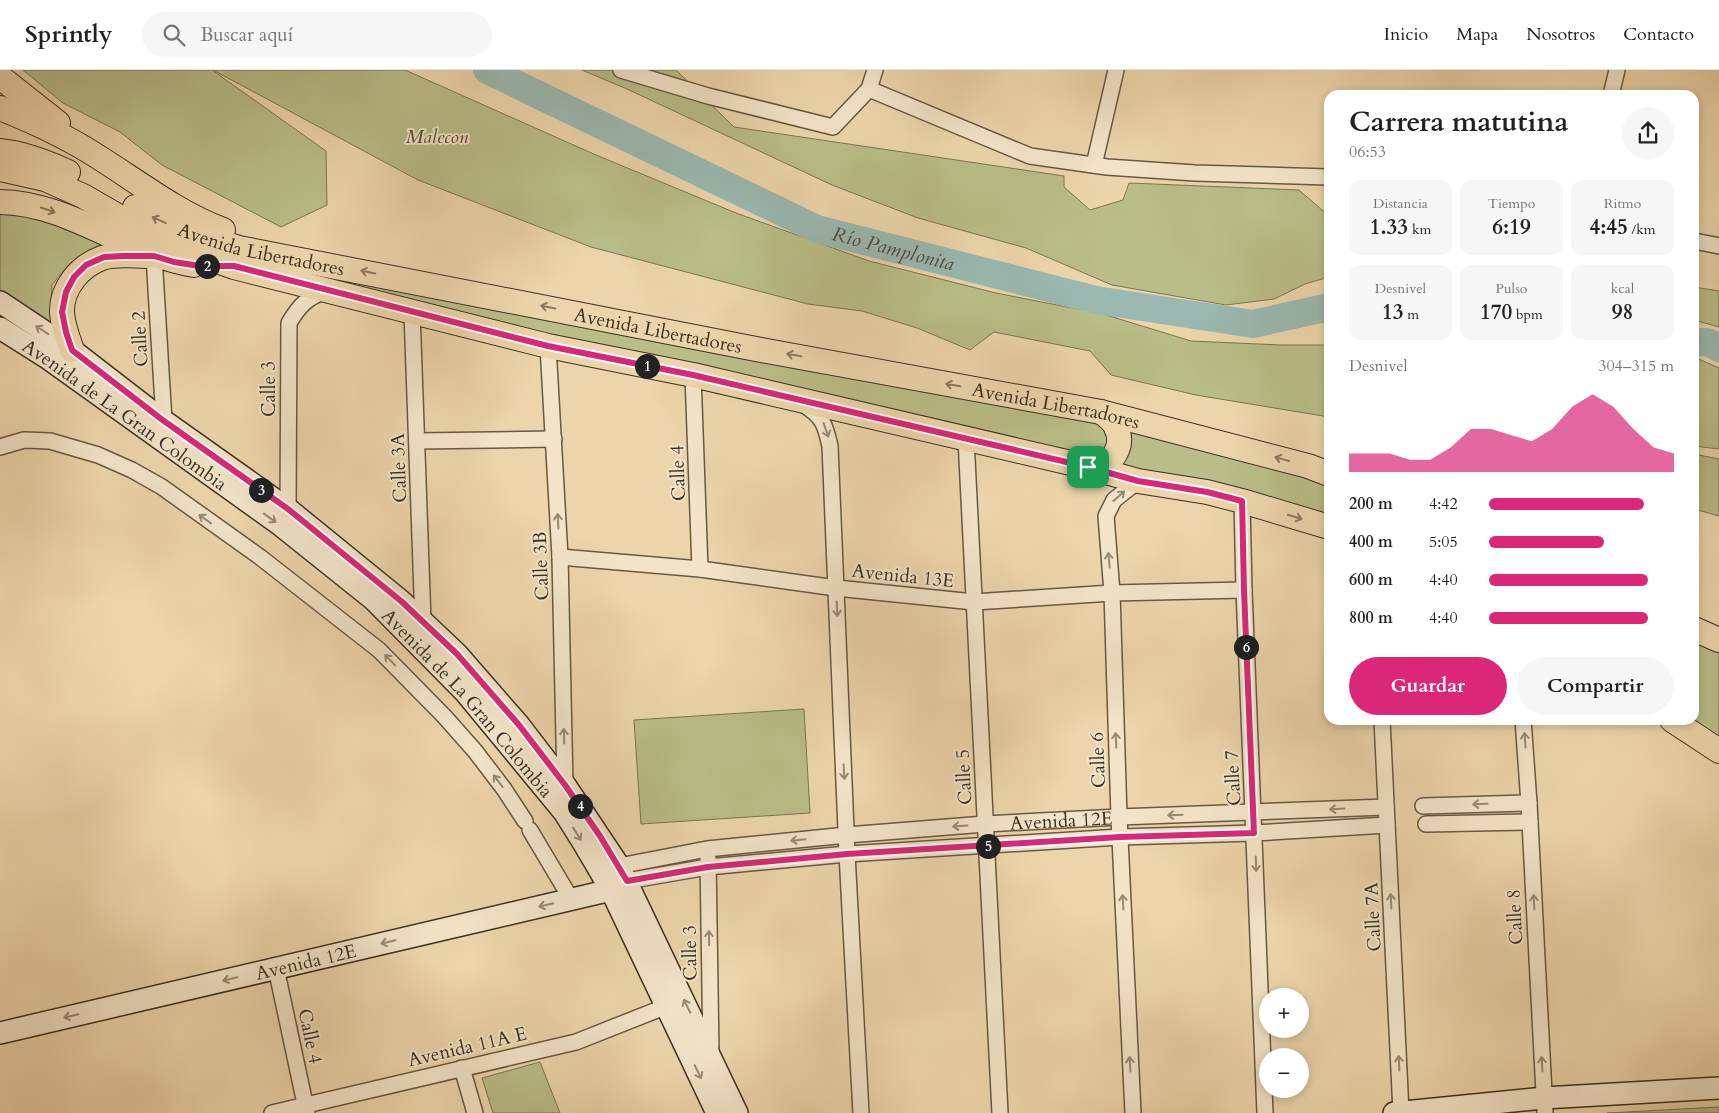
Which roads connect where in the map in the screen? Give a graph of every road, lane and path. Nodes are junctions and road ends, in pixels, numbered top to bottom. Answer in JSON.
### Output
{"nodes":[{"id":1,"x":621,"y":70,"type":"edge"},
{"id":2,"x":875,"y":70,"type":"edge"},
{"id":3,"x":1116,"y":70,"type":"edge"},
{"id":4,"x":1617,"y":70,"type":"edge"},
{"id":5,"x":0,"y":77,"type":"edge"},
{"id":6,"x":869,"y":90,"type":"junction"},
{"id":7,"x":1612,"y":90,"type":"edge"},
{"id":8,"x":0,"y":108,"type":"edge"},
{"id":9,"x":0,"y":151,"type":"edge"},
{"id":10,"x":1094,"y":165,"type":"junction"},
{"id":11,"x":112,"y":166,"type":"junction"},
{"id":12,"x":0,"y":169,"type":"edge"},
{"id":13,"x":1324,"y":176,"type":"edge"},
{"id":14,"x":0,"y":202,"type":"edge"},
{"id":15,"x":1699,"y":242,"type":"edge"},
{"id":16,"x":1719,"y":246,"type":"edge"},
{"id":17,"x":154,"y":256,"type":"junction"},
{"id":18,"x":324,"y":264,"type":"junction"},
{"id":19,"x":234,"y":266,"type":"junction"},
{"id":20,"x":329,"y":290,"type":"junction"},
{"id":21,"x":0,"y":302,"type":"edge"},
{"id":22,"x":412,"y":312,"type":"junction"},
{"id":23,"x":0,"y":328,"type":"edge"},
{"id":24,"x":548,"y":346,"type":"junction"},
{"id":25,"x":72,"y":350,"type":"junction"},
{"id":26,"x":693,"y":375,"type":"junction"},
{"id":27,"x":792,"y":398,"type":"junction"},
{"id":28,"x":1101,"y":412,"type":"junction"},
{"id":29,"x":164,"y":421,"type":"junction"},
{"id":30,"x":554,"y":439,"type":"junction"},
{"id":31,"x":966,"y":439,"type":"junction"},
{"id":32,"x":417,"y":441,"type":"junction"},
{"id":33,"x":0,"y":447,"type":"edge"},
{"id":34,"x":1088,"y":467,"type":"junction"},
{"id":35,"x":1324,"y":472,"type":"edge"},
{"id":36,"x":1138,"y":481,"type":"junction"},
{"id":37,"x":1242,"y":501,"type":"junction"},
{"id":38,"x":288,"y":509,"type":"junction"},
{"id":39,"x":1324,"y":526,"type":"edge"},
{"id":40,"x":560,"y":557,"type":"junction"},
{"id":41,"x":700,"y":569,"type":"junction"},
{"id":42,"x":836,"y":588,"type":"junction"},
{"id":43,"x":1244,"y":590,"type":"junction"},
{"id":44,"x":1112,"y":594,"type":"junction"},
{"id":45,"x":974,"y":602,"type":"junction"},
{"id":46,"x":423,"y":622,"type":"junction"},
{"id":47,"x":1699,"y":631,"type":"edge"},
{"id":48,"x":1719,"y":640,"type":"edge"},
{"id":49,"x":1382,"y":725,"type":"edge"},
{"id":50,"x":1523,"y":725,"type":"edge"},
{"id":51,"x":1680,"y":725,"type":"edge"},
{"id":52,"x":1719,"y":751,"type":"edge"},
{"id":53,"x":565,"y":785,"type":"junction"},
{"id":54,"x":1529,"y":803,"type":"junction"},
{"id":55,"x":1423,"y":806,"type":"dead end"},
{"id":56,"x":1386,"y":807,"type":"junction"},
{"id":57,"x":1254,"y":813,"type":"junction"},
{"id":58,"x":1119,"y":817,"type":"junction"},
{"id":59,"x":1530,"y":822,"type":"junction"},
{"id":60,"x":985,"y":824,"type":"junction"},
{"id":61,"x":1426,"y":824,"type":"dead end"},
{"id":62,"x":1387,"y":825,"type":"junction"},
{"id":63,"x":1254,"y":833,"type":"junction"},
{"id":64,"x":846,"y":835,"type":"junction"},
{"id":65,"x":1120,"y":837,"type":"junction"},
{"id":66,"x":986,"y":846,"type":"junction"},
{"id":67,"x":707,"y":849,"type":"junction"},
{"id":68,"x":847,"y":854,"type":"junction"},
{"id":69,"x":708,"y":867,"type":"junction"},
{"id":70,"x":619,"y":879,"type":"junction"},
{"id":71,"x":571,"y":899,"type":"junction"},
{"id":72,"x":276,"y":968,"type":"junction"},
{"id":73,"x":667,"y":1006,"type":"junction"},
{"id":74,"x":0,"y":1033,"type":"edge"},
{"id":75,"x":711,"y":1057,"type":"junction"},
{"id":76,"x":462,"y":1068,"type":"junction"},
{"id":77,"x":1719,"y":1088,"type":"edge"},
{"id":78,"x":1719,"y":1102,"type":"edge"},
{"id":79,"x":1544,"y":1107,"type":"edge"},
{"id":80,"x":306,"y":1109,"type":"edge"},
{"id":81,"x":1398,"y":1112,"type":"edge"},
{"id":82,"x":272,"y":1113,"type":"edge"},
{"id":83,"x":475,"y":1113,"type":"edge"},
{"id":84,"x":717,"y":1113,"type":"edge"},
{"id":85,"x":738,"y":1113,"type":"edge"},
{"id":86,"x":862,"y":1113,"type":"edge"},
{"id":87,"x":1000,"y":1113,"type":"edge"},
{"id":88,"x":1133,"y":1113,"type":"edge"},
{"id":89,"x":1265,"y":1113,"type":"edge"},
{"id":90,"x":1523,"y":1113,"type":"edge"}],
"edges":[{"from":1,"to":6,"type":"street"},
{"from":2,"to":6,"type":"street"},
{"from":3,"to":10,"type":"street"},
{"from":4,"to":7,"type":"street"},
{"from":5,"to":11,"type":"main road"},
{"from":6,"to":10,"type":"street"},
{"from":8,"to":11,"type":"main road"},
{"from":18,"to":9,"type":"main road","name":"Avenida Libertadores","one_way":true},
{"from":10,"to":13,"type":"street"},
{"from":11,"to":18,"type":"main road"},
{"from":12,"to":19,"type":"main road","name":"Avenida Libertadores"},
{"from":14,"to":17,"type":"main road","one_way":true},
{"from":15,"to":16,"type":"street"},
{"from":17,"to":19,"type":"main road"},
{"from":17,"to":25,"type":"main road"},
{"from":17,"to":29,"type":"street","name":"Calle 2"},
{"from":28,"to":18,"type":"main road","name":"Avenida Libertadores","one_way":true},
{"from":19,"to":20,"type":"main road","name":"Avenida Libertadores"},
{"from":20,"to":22,"type":"main road","name":"Avenida Libertadores"},
{"from":20,"to":38,"type":"street","name":"Calle 3"},
{"from":25,"to":21,"type":"street","name":"Avenida de La Gran Colombia","one_way":true},
{"from":22,"to":24,"type":"main road","name":"Avenida Libertadores"},
{"from":22,"to":32,"type":"street","name":"Calle 3A"},
{"from":23,"to":70,"type":"street","name":"Avenida de La Gran Colombia","one_way":true},
{"from":24,"to":26,"type":"main road","name":"Avenida Libertadores"},
{"from":24,"to":30,"type":"street","name":"Calle 3B"},
{"from":25,"to":29,"type":"street","name":"Avenida de La Gran Colombia"},
{"from":26,"to":27,"type":"main road","name":"Avenida Libertadores"},
{"from":26,"to":41,"type":"street","name":"Calle 4"},
{"from":27,"to":31,"type":"main road","name":"Avenida Libertadores"},
{"from":27,"to":42,"type":"street","one_way":true},
{"from":28,"to":34,"type":"main road"},
{"from":35,"to":28,"type":"main road","name":"Avenida Libertadores","one_way":true},
{"from":29,"to":38,"type":"street","name":"Avenida de La Gran Colombia"},
{"from":30,"to":32,"type":"street"},
{"from":40,"to":30,"type":"street","name":"Calle 3B","one_way":true},
{"from":31,"to":34,"type":"main road","name":"Avenida Libertadores"},
{"from":31,"to":45,"type":"street","name":"Calle 5"},
{"from":32,"to":46,"type":"street","name":"Calle 3A"},
{"from":71,"to":33,"type":"street","one_way":true},
{"from":34,"to":36,"type":"main road","name":"Avenida Libertadores"},
{"from":36,"to":37,"type":"main road","name":"Avenida Libertadores"},
{"from":44,"to":36,"type":"street","name":"Calle 6","one_way":true},
{"from":37,"to":39,"type":"main road","name":"Avenida Libertadores","one_way":true},
{"from":37,"to":43,"type":"street","name":"Calle 7"},
{"from":38,"to":46,"type":"street","name":"Avenida de La Gran Colombia"},
{"from":40,"to":41,"type":"street","name":"Avenida 13E"},
{"from":53,"to":40,"type":"street","name":"Calle 3B","one_way":true},
{"from":41,"to":42,"type":"street","name":"Avenida 13E"},
{"from":42,"to":45,"type":"street","name":"Avenida 13E"},
{"from":42,"to":64,"type":"street","one_way":true},
{"from":43,"to":44,"type":"street","name":"Avenida 13E"},
{"from":43,"to":57,"type":"street","name":"Calle 7"},
{"from":44,"to":45,"type":"street","name":"Avenida 13E"},
{"from":58,"to":44,"type":"street","name":"Calle 6","one_way":true},
{"from":45,"to":60,"type":"street","name":"Calle 5"},
{"from":46,"to":53,"type":"street","name":"Avenida de La Gran Colombia"},
{"from":47,"to":48,"type":"main road"},
{"from":49,"to":56,"type":"street","name":"Calle 7A"},
{"from":54,"to":50,"type":"street","name":"Calle 8","one_way":true},
{"from":51,"to":52,"type":"main road"},
{"from":53,"to":70,"type":"street","name":"Avenida de La Gran Colombia"},
{"from":54,"to":55,"type":"street","one_way":true},
{"from":54,"to":59,"type":"street","name":"Calle 8"},
{"from":56,"to":57,"type":"street","name":"Avenida 12E","one_way":true},
{"from":56,"to":62,"type":"street","name":"Calle 7A"},
{"from":57,"to":58,"type":"street","name":"Avenida 12E","one_way":true},
{"from":57,"to":63,"type":"street","name":"Calle 7"},
{"from":58,"to":60,"type":"street","name":"Avenida 12E"},
{"from":58,"to":65,"type":"street","name":"Calle 6"},
{"from":59,"to":61,"type":"street"},
{"from":79,"to":59,"type":"street","name":"Calle 8","one_way":true},
{"from":60,"to":64,"type":"street","name":"Avenida 12E","one_way":true},
{"from":60,"to":66,"type":"street","name":"Calle 5"},
{"from":62,"to":63,"type":"street","name":"Avenida 12E"},
{"from":81,"to":62,"type":"street","name":"Calle 7A","one_way":true},
{"from":63,"to":65,"type":"street","name":"Avenida 12E"},
{"from":63,"to":89,"type":"street","name":"Calle 7","one_way":true},
{"from":64,"to":67,"type":"street","name":"Avenida 12E","one_way":true},
{"from":64,"to":68,"type":"street"},
{"from":65,"to":66,"type":"street","name":"Avenida 12E"},
{"from":88,"to":65,"type":"street","name":"Calle 6","one_way":true},
{"from":66,"to":68,"type":"street","name":"Avenida 12E"},
{"from":66,"to":87,"type":"street","name":"Calle 5"},
{"from":67,"to":69,"type":"street","name":"Calle 3"},
{"from":67,"to":70,"type":"street","name":"Avenida 12E"},
{"from":68,"to":69,"type":"street","name":"Avenida 12E"},
{"from":68,"to":86,"type":"street"},
{"from":69,"to":70,"type":"street","name":"Avenida 12E"},
{"from":75,"to":69,"type":"street","name":"Calle 3","one_way":true},
{"from":70,"to":71,"type":"street","name":"Avenida 12E"},
{"from":70,"to":73,"type":"street","name":"Avenida de La Gran Colombia"},
{"from":75,"to":70,"type":"street","name":"Avenida de La Gran Colombia","one_way":true},
{"from":71,"to":72,"type":"street","name":"Avenida 12E","one_way":true},
{"from":72,"to":74,"type":"street","name":"Avenida 12E","one_way":true},
{"from":72,"to":80,"type":"street","name":"Calle 4"},
{"from":73,"to":76,"type":"street","name":"Avenida 11A E"},
{"from":73,"to":84,"type":"street","name":"Avenida de La Gran Colombia","one_way":true},
{"from":75,"to":85,"type":"street","name":"Avenida de La Gran Colombia"},
{"from":76,"to":80,"type":"street","name":"Avenida 11A E"},
{"from":76,"to":83,"type":"street"},
{"from":77,"to":79,"type":"street"},
{"from":78,"to":79,"type":"street"},
{"from":79,"to":81,"type":"street"},
{"from":79,"to":90,"type":"street"},
{"from":80,"to":82,"type":"street","name":"Avenida 11A E"}]}
